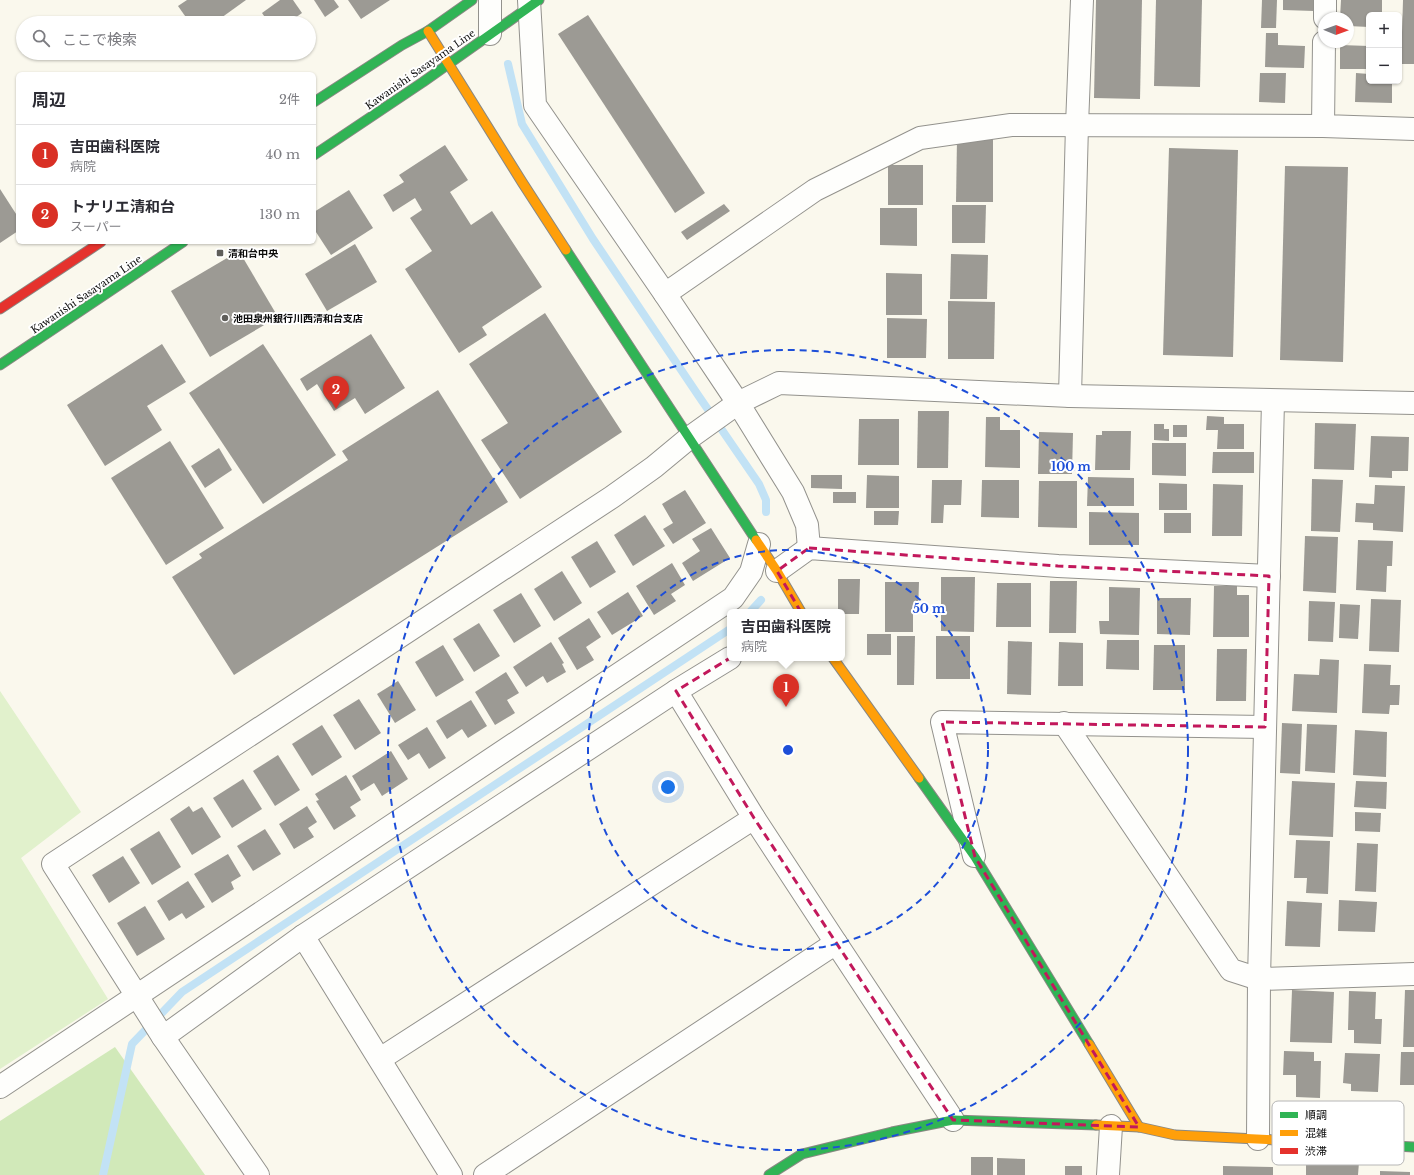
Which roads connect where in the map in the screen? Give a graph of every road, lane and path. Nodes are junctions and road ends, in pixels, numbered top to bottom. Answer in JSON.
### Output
{"nodes":[{"id":1,"x":472,"y":0,"type":"edge"},
{"id":2,"x":490,"y":0,"type":"edge"},
{"id":3,"x":1082,"y":0,"type":"edge"},
{"id":4,"x":1325,"y":0,"type":"edge"},
{"id":5,"x":532,"y":2,"type":"edge"},
{"id":6,"x":1325,"y":12,"type":"edge"},
{"id":7,"x":428,"y":32,"type":"junction"},
{"id":8,"x":490,"y":34,"type":"junction"},
{"id":9,"x":1324,"y":48,"type":"edge"},
{"id":10,"x":448,"y":64,"type":"junction"},
{"id":11,"x":316,"y":101,"type":"edge"},
{"id":12,"x":1077,"y":125,"type":"junction"},
{"id":13,"x":1323,"y":126,"type":"junction"},
{"id":14,"x":1414,"y":129,"type":"edge"},
{"id":15,"x":316,"y":154,"type":"edge"},
{"id":16,"x":99,"y":244,"type":"edge"},
{"id":17,"x":181,"y":244,"type":"edge"},
{"id":18,"x":665,"y":294,"type":"junction"},
{"id":19,"x":0,"y":309,"type":"edge"},
{"id":20,"x":0,"y":365,"type":"edge"},
{"id":21,"x":1070,"y":396,"type":"junction"},
{"id":22,"x":1273,"y":401,"type":"junction"},
{"id":23,"x":1414,"y":404,"type":"edge"},
{"id":24,"x":734,"y":406,"type":"junction"},
{"id":25,"x":695,"y":434,"type":"junction"},
{"id":26,"x":759,"y":544,"type":"junction"},
{"id":27,"x":809,"y":548,"type":"junction"},
{"id":28,"x":776,"y":572,"type":"junction"},
{"id":29,"x":1269,"y":576,"type":"junction"},
{"id":30,"x":799,"y":609,"type":"edge"},
{"id":31,"x":727,"y":660,"type":"edge"},
{"id":32,"x":835,"y":661,"type":"edge"},
{"id":33,"x":676,"y":691,"type":"junction"},
{"id":34,"x":1064,"y":723,"type":"junction"},
{"id":35,"x":1265,"y":727,"type":"junction"},
{"id":36,"x":754,"y":818,"type":"junction"},
{"id":37,"x":975,"y":857,"type":"junction"},
{"id":38,"x":303,"y":936,"type":"junction"},
{"id":39,"x":836,"y":943,"type":"junction"},
{"id":40,"x":1414,"y":974,"type":"edge"},
{"id":41,"x":1259,"y":979,"type":"junction"},
{"id":42,"x":150,"y":1017,"type":"junction"},
{"id":43,"x":380,"y":1059,"type":"junction"},
{"id":44,"x":0,"y":1087,"type":"edge"},
{"id":45,"x":953,"y":1120,"type":"junction"},
{"id":46,"x":1110,"y":1126,"type":"junction"},
{"id":47,"x":1139,"y":1127,"type":"junction"},
{"id":48,"x":1258,"y":1139,"type":"junction"},
{"id":49,"x":1272,"y":1140,"type":"edge"},
{"id":50,"x":1404,"y":1146,"type":"edge"},
{"id":51,"x":1414,"y":1147,"type":"edge"},
{"id":52,"x":258,"y":1175,"type":"edge"},
{"id":53,"x":451,"y":1175,"type":"edge"},
{"id":54,"x":485,"y":1175,"type":"edge"},
{"id":55,"x":768,"y":1175,"type":"edge"},
{"id":56,"x":1108,"y":1175,"type":"edge"}],
"edges":[{"from":1,"to":7,"type":"street"},
{"from":2,"to":8,"type":"street"},
{"from":3,"to":12,"type":"street"},
{"from":4,"to":6,"type":"street"},
{"from":5,"to":8,"type":"street","name":"Kawanishi Sasayama Line"},
{"from":5,"to":18,"type":"street"},
{"from":7,"to":10,"type":"street"},
{"from":7,"to":11,"type":"street"},
{"from":8,"to":10,"type":"street","name":"Kawanishi Sasayama Line"},
{"from":9,"to":13,"type":"street"},
{"from":10,"to":15,"type":"street","name":"Kawanishi Sasayama Line"},
{"from":10,"to":25,"type":"street"},
{"from":12,"to":13,"type":"street"},
{"from":12,"to":18,"type":"street"},
{"from":12,"to":21,"type":"street"},
{"from":13,"to":14,"type":"street"},
{"from":16,"to":19,"type":"street"},
{"from":17,"to":20,"type":"street","name":"Kawanishi Sasayama Line"},
{"from":18,"to":24,"type":"street"},
{"from":21,"to":22,"type":"street"},
{"from":21,"to":24,"type":"street"},
{"from":22,"to":23,"type":"street"},
{"from":22,"to":29,"type":"street"},
{"from":24,"to":25,"type":"street"},
{"from":24,"to":27,"type":"street"},
{"from":25,"to":26,"type":"street"},
{"from":25,"to":42,"type":"street"},
{"from":26,"to":28,"type":"street"},
{"from":26,"to":42,"type":"street"},
{"from":27,"to":28,"type":"street"},
{"from":27,"to":29,"type":"street"},
{"from":28,"to":30,"type":"street"},
{"from":29,"to":35,"type":"street"},
{"from":31,"to":33,"type":"street"},
{"from":32,"to":37,"type":"street"},
{"from":33,"to":36,"type":"street"},
{"from":33,"to":38,"type":"street"},
{"from":34,"to":35,"type":"street"},
{"from":34,"to":37,"type":"street"},
{"from":34,"to":41,"type":"street"},
{"from":35,"to":41,"type":"street"},
{"from":36,"to":39,"type":"street"},
{"from":36,"to":43,"type":"street"},
{"from":37,"to":47,"type":"street"},
{"from":38,"to":42,"type":"street"},
{"from":38,"to":43,"type":"street"},
{"from":39,"to":45,"type":"street"},
{"from":39,"to":54,"type":"street"},
{"from":40,"to":41,"type":"street"},
{"from":41,"to":48,"type":"street"},
{"from":42,"to":44,"type":"street"},
{"from":42,"to":52,"type":"street"},
{"from":43,"to":53,"type":"street"},
{"from":45,"to":46,"type":"street"},
{"from":45,"to":55,"type":"street"},
{"from":46,"to":47,"type":"street"},
{"from":46,"to":56,"type":"street"},
{"from":47,"to":48,"type":"street"},
{"from":48,"to":49,"type":"street"},
{"from":50,"to":51,"type":"street"}]}
